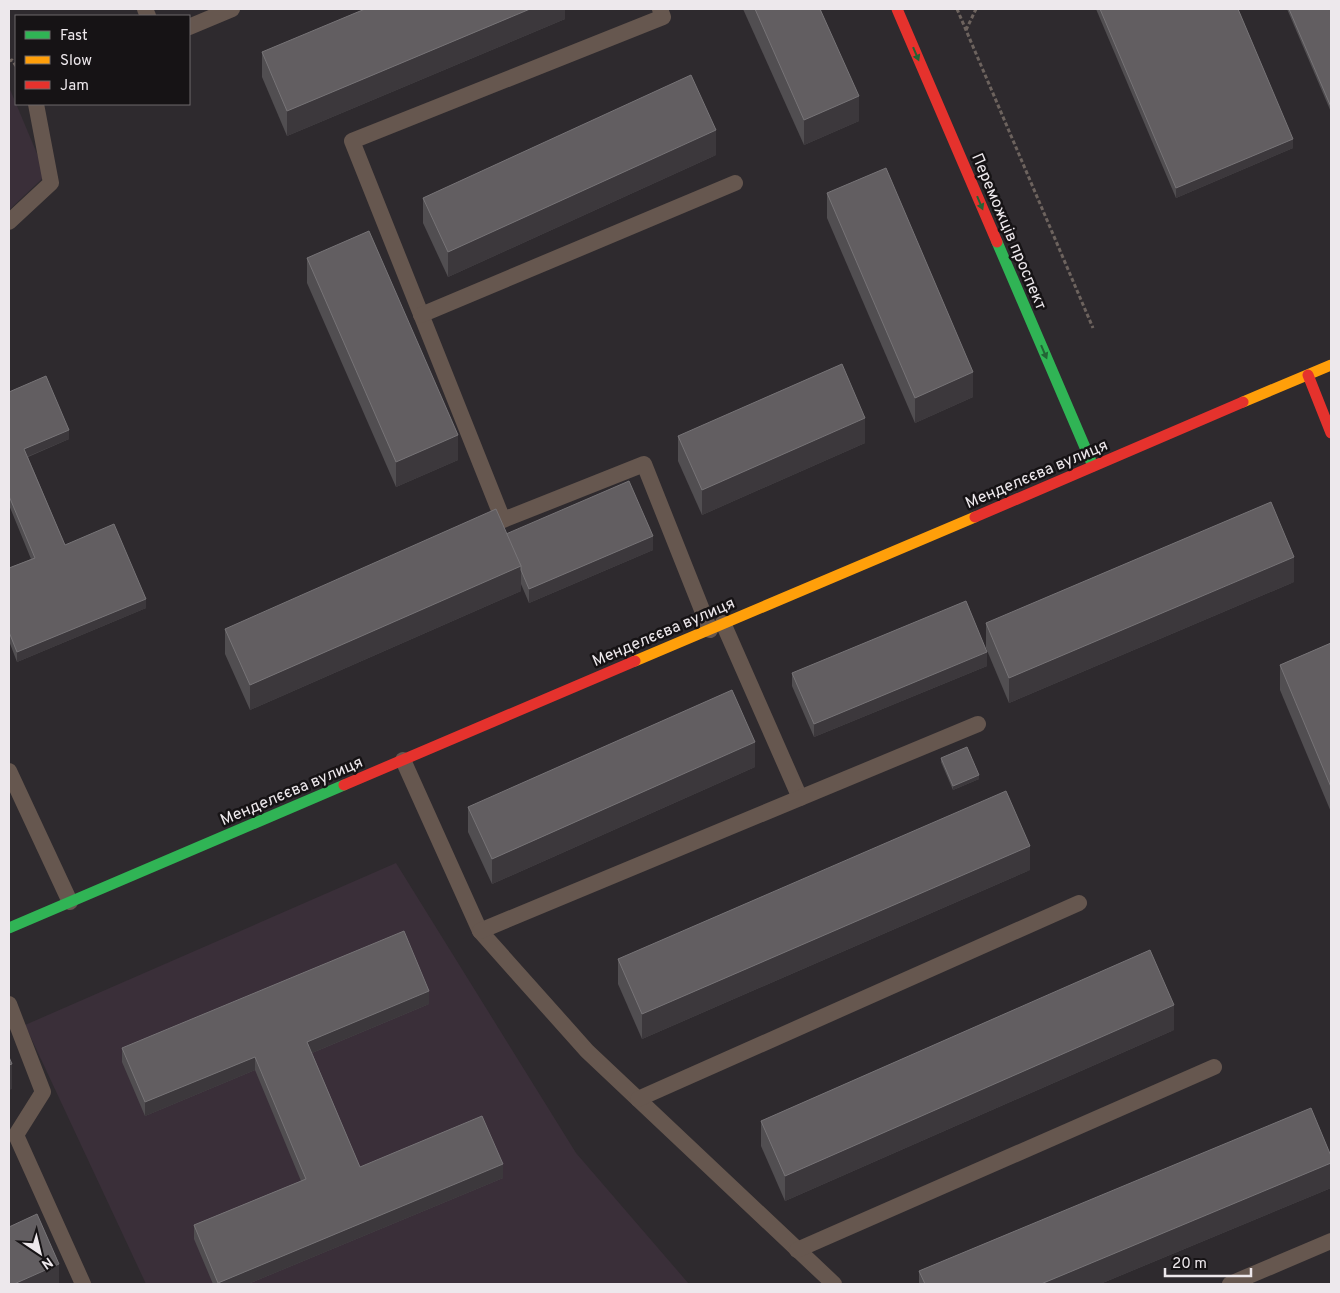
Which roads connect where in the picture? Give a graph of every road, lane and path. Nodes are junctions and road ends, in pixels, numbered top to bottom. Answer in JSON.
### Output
{"nodes":[{"id":1,"x":232,"y":9,"type":"edge"},
{"id":2,"x":660,"y":9,"type":"edge"},
{"id":3,"x":897,"y":9,"type":"edge"},
{"id":4,"x":957,"y":9,"type":"edge"},
{"id":5,"x":976,"y":9,"type":"edge"},
{"id":6,"x":190,"y":27,"type":"edge"},
{"id":7,"x":966,"y":30,"type":"junction"},
{"id":8,"x":36,"y":105,"type":"edge"},
{"id":9,"x":735,"y":183,"type":"dead end"},
{"id":10,"x":9,"y":222,"type":"edge"},
{"id":11,"x":421,"y":315,"type":"junction"},
{"id":12,"x":1093,"y":328,"type":"dead end"},
{"id":13,"x":1331,"y":365,"type":"edge"},
{"id":14,"x":1308,"y":375,"type":"junction"},
{"id":15,"x":1331,"y":433,"type":"edge"},
{"id":16,"x":1093,"y":466,"type":"junction"},
{"id":17,"x":716,"y":627,"type":"junction"},
{"id":18,"x":978,"y":724,"type":"dead end"},
{"id":19,"x":403,"y":760,"type":"junction"},
{"id":20,"x":9,"y":771,"type":"edge"},
{"id":21,"x":800,"y":798,"type":"junction"},
{"id":22,"x":70,"y":902,"type":"junction"},
{"id":23,"x":1079,"y":903,"type":"dead end"},
{"id":24,"x":9,"y":928,"type":"edge"},
{"id":25,"x":480,"y":931,"type":"junction"},
{"id":26,"x":9,"y":1004,"type":"edge"},
{"id":27,"x":1214,"y":1067,"type":"dead end"},
{"id":28,"x":638,"y":1099,"type":"junction"},
{"id":29,"x":13,"y":1136,"type":"edge"},
{"id":30,"x":1331,"y":1241,"type":"edge"},
{"id":31,"x":797,"y":1250,"type":"junction"},
{"id":32,"x":83,"y":1284,"type":"edge"},
{"id":33,"x":834,"y":1284,"type":"edge"},
{"id":34,"x":1230,"y":1284,"type":"edge"}],
"edges":[{"from":1,"to":6,"type":"lane"},
{"from":2,"to":11,"type":"lane"},
{"from":3,"to":16,"type":"street","name":"Переможців проспект","one_way":true},
{"from":4,"to":7,"type":"path"},
{"from":5,"to":7,"type":"path"},
{"from":7,"to":12,"type":"path"},
{"from":8,"to":10,"type":"lane"},
{"from":9,"to":11,"type":"lane"},
{"from":11,"to":17,"type":"lane"},
{"from":13,"to":14,"type":"street","name":"Менделєєва вулиця"},
{"from":14,"to":15,"type":"street"},
{"from":14,"to":16,"type":"street","name":"Менделєєва вулиця"},
{"from":16,"to":17,"type":"street","name":"Менделєєва вулиця"},
{"from":17,"to":19,"type":"street","name":"Менделєєва вулиця"},
{"from":17,"to":21,"type":"lane"},
{"from":18,"to":21,"type":"lane"},
{"from":19,"to":22,"type":"street","name":"Менделєєва вулиця"},
{"from":19,"to":25,"type":"lane"},
{"from":20,"to":22,"type":"lane"},
{"from":21,"to":25,"type":"lane"},
{"from":22,"to":24,"type":"street","name":"Менделєєва вулиця"},
{"from":23,"to":28,"type":"lane"},
{"from":25,"to":28,"type":"lane"},
{"from":26,"to":29,"type":"lane"},
{"from":27,"to":31,"type":"lane"},
{"from":28,"to":31,"type":"lane"},
{"from":29,"to":32,"type":"lane"},
{"from":30,"to":34,"type":"lane"},
{"from":31,"to":33,"type":"lane"}]}
